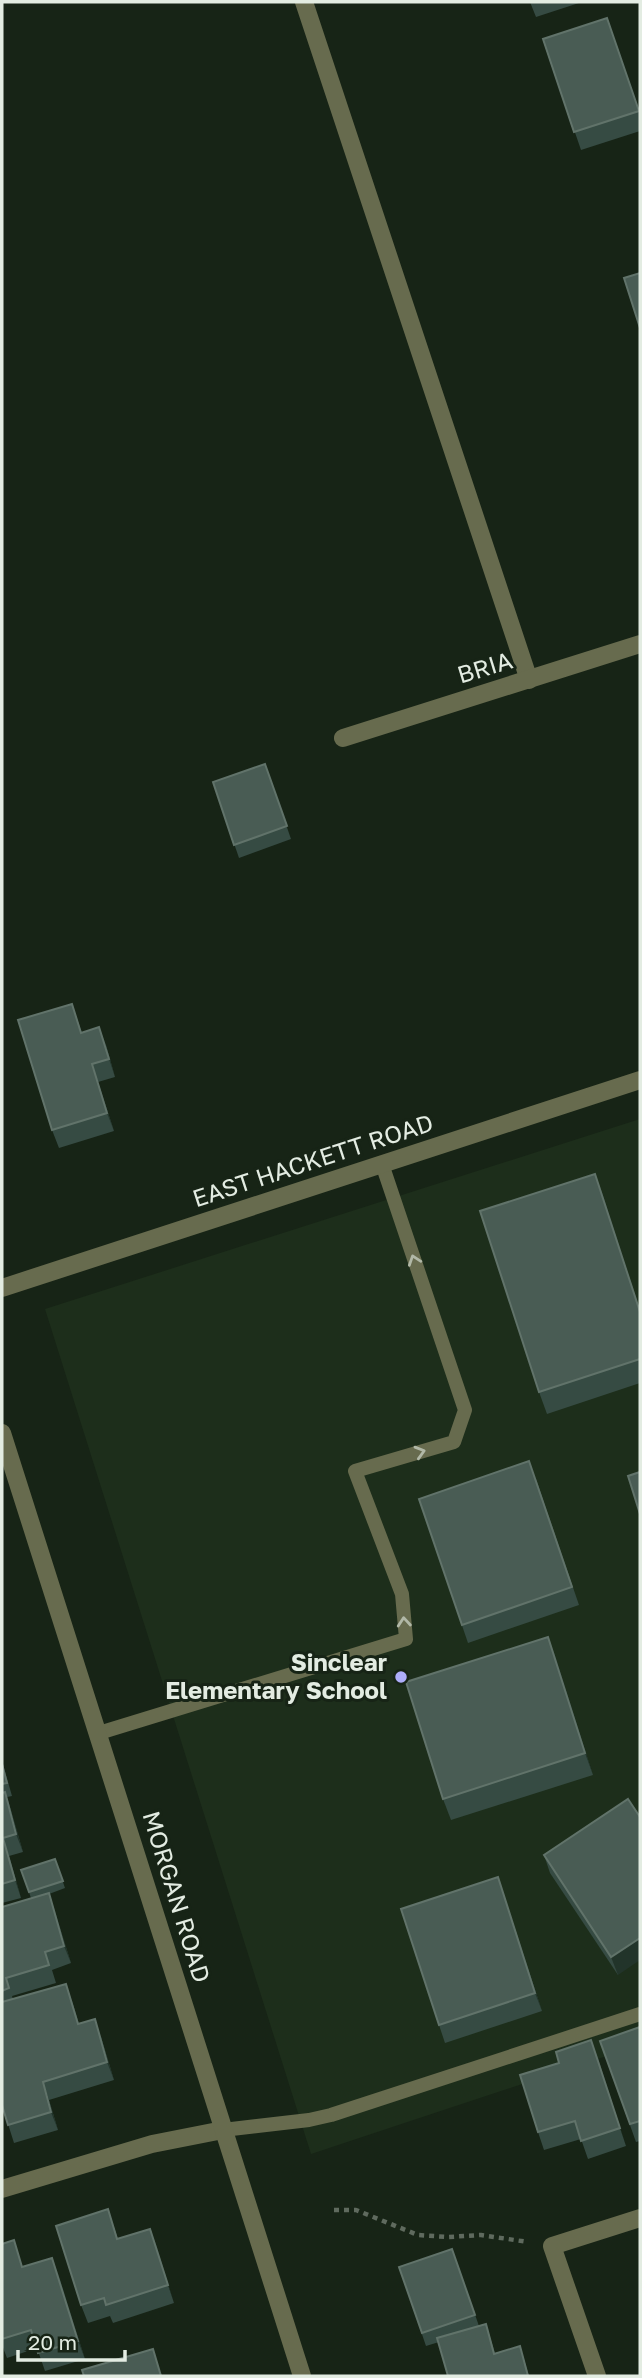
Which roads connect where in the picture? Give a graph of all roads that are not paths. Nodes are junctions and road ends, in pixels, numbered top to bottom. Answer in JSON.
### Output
{"nodes":[{"id":1,"x":304,"y":2,"type":"edge"},
{"id":2,"x":640,"y":645,"type":"edge"},
{"id":3,"x":529,"y":680,"type":"junction"},
{"id":4,"x":343,"y":738,"type":"dead end"},
{"id":5,"x":640,"y":1080,"type":"edge"},
{"id":6,"x":382,"y":1164,"type":"junction"},
{"id":7,"x":2,"y":1288,"type":"edge"},
{"id":8,"x":2,"y":1433,"type":"edge"},
{"id":9,"x":99,"y":1733,"type":"junction"},
{"id":10,"x":640,"y":2014,"type":"edge"},
{"id":11,"x":223,"y":2130,"type":"junction"},
{"id":12,"x":2,"y":2189,"type":"edge"},
{"id":13,"x":640,"y":2218,"type":"edge"},
{"id":14,"x":302,"y":2376,"type":"edge"},
{"id":15,"x":597,"y":2376,"type":"edge"}],
"edges":[{"from":1,"to":3,"type":"street"},
{"from":2,"to":3,"type":"street","name":"BRIA"},
{"from":3,"to":4,"type":"street","name":"BRIA"},
{"from":5,"to":6,"type":"street","name":"EAST HACKETT ROAD"},
{"from":6,"to":7,"type":"street","name":"EAST HACKETT ROAD"},
{"from":9,"to":6,"type":"lane","one_way":true},
{"from":8,"to":9,"type":"street","name":"MORGAN ROAD"},
{"from":9,"to":11,"type":"street","name":"MORGAN ROAD"},
{"from":10,"to":11,"type":"lane"},
{"from":11,"to":12,"type":"street"},
{"from":11,"to":14,"type":"street","name":"MORGAN ROAD"},
{"from":13,"to":15,"type":"street"}]}
